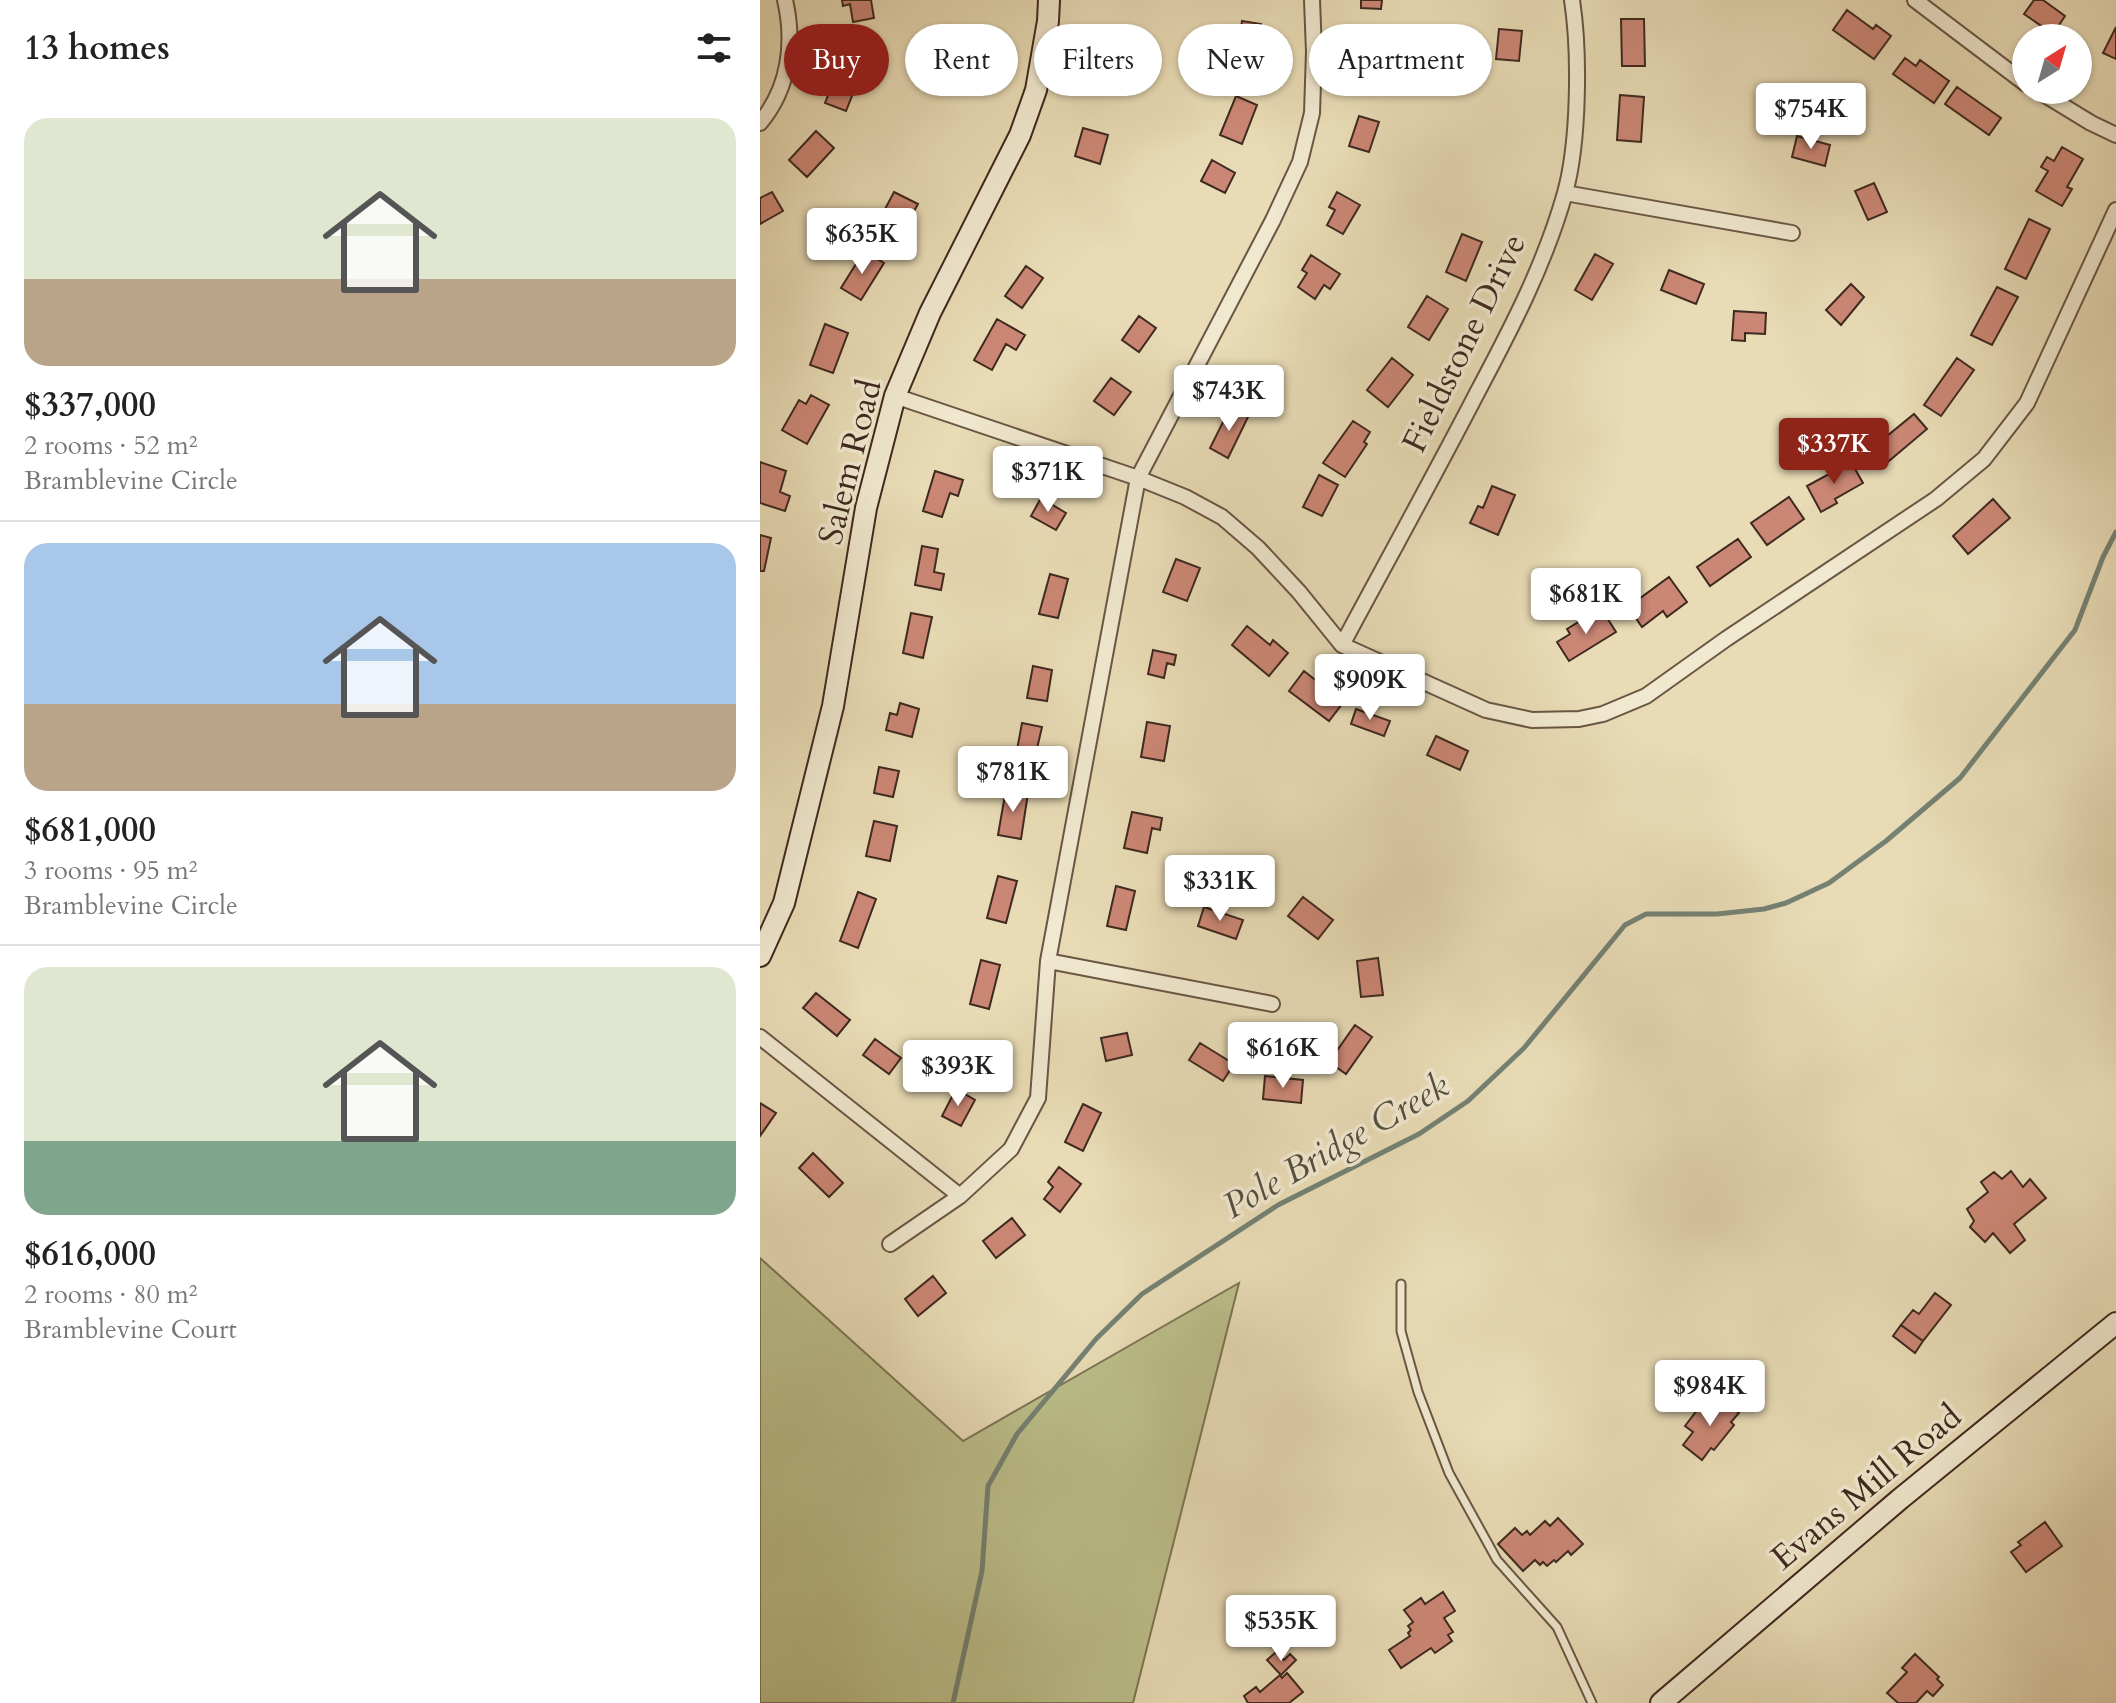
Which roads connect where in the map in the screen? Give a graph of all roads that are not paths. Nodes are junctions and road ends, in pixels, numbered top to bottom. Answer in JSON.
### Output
{"nodes":[{"id":1,"x":785,"y":0,"type":"edge"},
{"id":2,"x":1049,"y":0,"type":"edge"},
{"id":3,"x":1312,"y":0,"type":"edge"},
{"id":4,"x":1572,"y":0,"type":"edge"},
{"id":5,"x":1915,"y":0,"type":"edge"},
{"id":6,"x":2012,"y":73,"type":"edge"},
{"id":7,"x":2060,"y":104,"type":"edge"},
{"id":8,"x":760,"y":123,"type":"edge"},
{"id":9,"x":2116,"y":135,"type":"edge"},
{"id":10,"x":1565,"y":193,"type":"junction"},
{"id":11,"x":2116,"y":210,"type":"edge"},
{"id":12,"x":1792,"y":233,"type":"dead end"},
{"id":13,"x":895,"y":396,"type":"junction"},
{"id":14,"x":1138,"y":478,"type":"junction"},
{"id":15,"x":1342,"y":645,"type":"junction"},
{"id":16,"x":760,"y":956,"type":"edge"},
{"id":17,"x":1048,"y":961,"type":"junction"},
{"id":18,"x":1272,"y":1004,"type":"dead end"},
{"id":19,"x":760,"y":1037,"type":"edge"},
{"id":20,"x":960,"y":1196,"type":"junction"},
{"id":21,"x":890,"y":1244,"type":"dead end"},
{"id":22,"x":1401,"y":1284,"type":"dead end"},
{"id":23,"x":2116,"y":1323,"type":"edge"},
{"id":24,"x":1592,"y":1703,"type":"edge"},
{"id":25,"x":1661,"y":1703,"type":"edge"}],
"edges":[{"from":1,"to":8,"type":"street"},
{"from":2,"to":13,"type":"street","name":"Salem Road"},
{"from":3,"to":14,"type":"street"},
{"from":4,"to":10,"type":"street","name":"Fieldstone Drive"},
{"from":5,"to":6,"type":"street"},
{"from":7,"to":9,"type":"street"},
{"from":10,"to":12,"type":"street"},
{"from":10,"to":15,"type":"street","name":"Fieldstone Drive"},
{"from":11,"to":15,"type":"street"},
{"from":13,"to":14,"type":"street"},
{"from":13,"to":16,"type":"street","name":"Salem Road"},
{"from":14,"to":15,"type":"street"},
{"from":14,"to":17,"type":"street"},
{"from":17,"to":18,"type":"street"},
{"from":17,"to":20,"type":"street"},
{"from":19,"to":20,"type":"street"},
{"from":20,"to":21,"type":"street"},
{"from":22,"to":24,"type":"lane"},
{"from":23,"to":25,"type":"street","name":"Evans Mill Road"}]}
